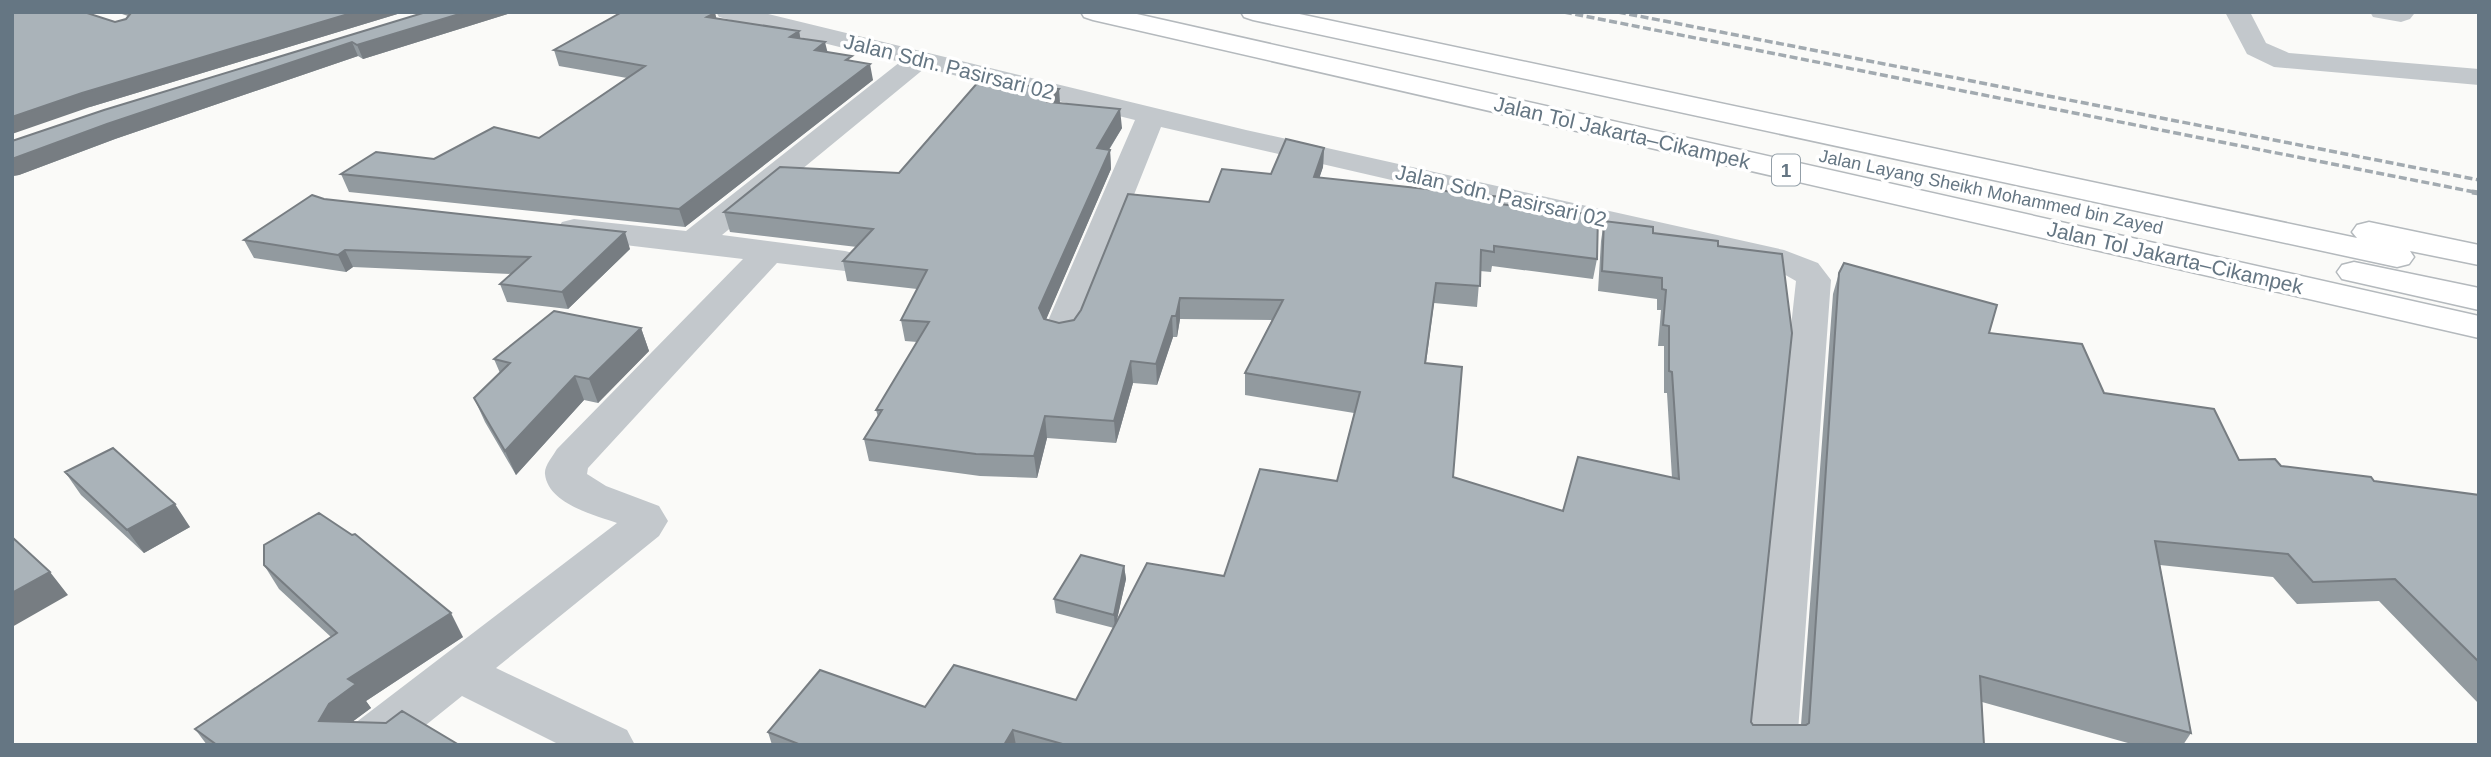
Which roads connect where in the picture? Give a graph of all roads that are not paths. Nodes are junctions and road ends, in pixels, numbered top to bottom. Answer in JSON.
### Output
{"nodes":[{"id":1,"x":728,"y":12,"type":"edge"},
{"id":2,"x":1093,"y":12,"type":"edge"},
{"id":3,"x":1175,"y":12,"type":"edge"},
{"id":4,"x":1253,"y":12,"type":"edge"},
{"id":5,"x":1329,"y":12,"type":"edge"},
{"id":6,"x":2237,"y":12,"type":"edge"},
{"id":7,"x":919,"y":60,"type":"junction"},
{"id":8,"x":2479,"y":77,"type":"edge"},
{"id":9,"x":1146,"y":130,"type":"junction"},
{"id":10,"x":549,"y":226,"type":"edge"},
{"id":11,"x":697,"y":242,"type":"junction"},
{"id":12,"x":767,"y":252,"type":"junction"},
{"id":13,"x":2479,"y":255,"type":"edge"},
{"id":14,"x":845,"y":261,"type":"edge"},
{"id":15,"x":2479,"y":274,"type":"edge"},
{"id":16,"x":2479,"y":299,"type":"edge"},
{"id":17,"x":2479,"y":327,"type":"edge"},
{"id":18,"x":1062,"y":330,"type":"edge"},
{"id":19,"x":457,"y":671,"type":"junction"},
{"id":20,"x":364,"y":745,"type":"edge"},
{"id":21,"x":610,"y":745,"type":"edge"},
{"id":22,"x":1771,"y":745,"type":"edge"}],
"edges":[{"from":1,"to":7,"type":"street","name":"Jalan Sdn. Pasirsari 02"},
{"from":2,"to":17,"type":"highway","name":"Jalan Tol Jakarta–Cikampek","number":"1"},
{"from":3,"to":16,"type":"highway","name":"Jalan Layang Sheikh Mohammed bin Zayed","number":"1"},
{"from":4,"to":15,"type":"highway","name":"Jalan Layang Sheikh Mohammed bin Zayed","number":"1"},
{"from":5,"to":13,"type":"highway"},
{"from":6,"to":8,"type":"street"},
{"from":7,"to":9,"type":"street","name":"Jalan Sdn. Pasirsari 02"},
{"from":7,"to":11,"type":"street"},
{"from":9,"to":18,"type":"street"},
{"from":9,"to":22,"type":"street","name":"Jalan Sdn. Pasirsari 02"},
{"from":10,"to":11,"type":"street"},
{"from":11,"to":12,"type":"street"},
{"from":12,"to":14,"type":"street"},
{"from":12,"to":19,"type":"street"},
{"from":19,"to":20,"type":"street"},
{"from":19,"to":21,"type":"street"}]}
